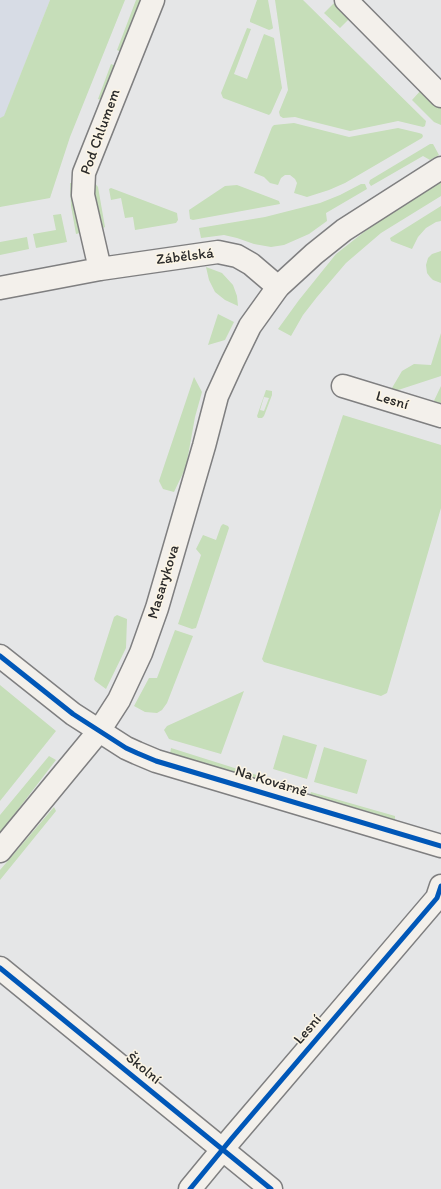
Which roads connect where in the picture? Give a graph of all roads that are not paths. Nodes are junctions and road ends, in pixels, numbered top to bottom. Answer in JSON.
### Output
{"nodes":[{"id":1,"x":153,"y":0,"type":"edge"},
{"id":2,"x":346,"y":0,"type":"edge"},
{"id":3,"x":441,"y":96,"type":"edge"},
{"id":4,"x":441,"y":168,"type":"edge"},
{"id":5,"x":100,"y":269,"type":"junction"},
{"id":6,"x":278,"y":287,"type":"junction"},
{"id":7,"x":0,"y":288,"type":"edge"},
{"id":8,"x":344,"y":386,"type":"dead end"},
{"id":9,"x":441,"y":416,"type":"edge"},
{"id":10,"x":0,"y":656,"type":"edge"},
{"id":11,"x":99,"y":731,"type":"junction"},
{"id":12,"x":441,"y":846,"type":"edge"},
{"id":13,"x":0,"y":851,"type":"edge"},
{"id":14,"x":441,"y":886,"type":"edge"},
{"id":15,"x":0,"y":968,"type":"edge"},
{"id":16,"x":222,"y":1149,"type":"junction"},
{"id":17,"x":190,"y":1189,"type":"edge"},
{"id":18,"x":271,"y":1189,"type":"edge"}],
"edges":[{"from":1,"to":5,"type":"street","name":"Pod Chlumem"},
{"from":2,"to":3,"type":"street"},
{"from":4,"to":6,"type":"street"},
{"from":5,"to":6,"type":"street","name":"Zábělská"},
{"from":5,"to":7,"type":"street","name":"Zábělská"},
{"from":6,"to":11,"type":"street","name":"Masarykova"},
{"from":8,"to":9,"type":"street","name":"Lesní"},
{"from":10,"to":11,"type":"street","name":"Na Kovárně"},
{"from":11,"to":12,"type":"street","name":"Na Kovárně"},
{"from":11,"to":13,"type":"street","name":"Masarykova"},
{"from":14,"to":16,"type":"street","name":"Lesní"},
{"from":15,"to":16,"type":"street","name":"Školní"},
{"from":16,"to":17,"type":"street","name":"Lesní"},
{"from":16,"to":18,"type":"street","name":"Školní"}]}
